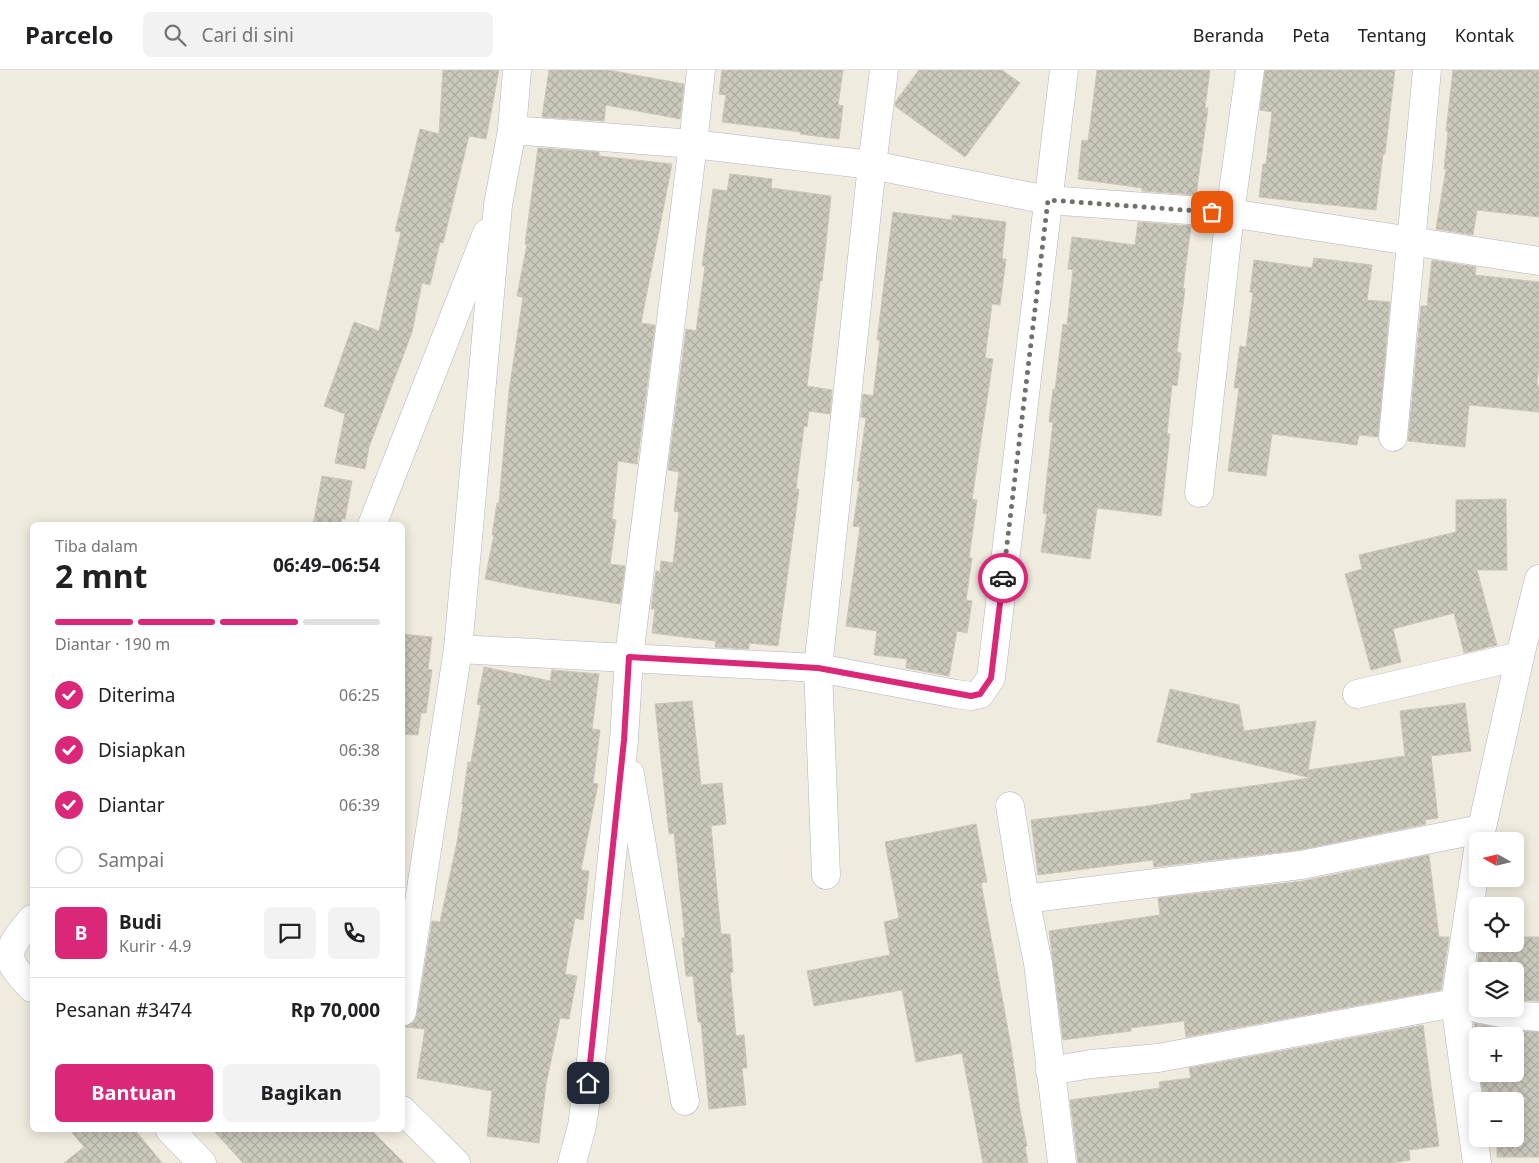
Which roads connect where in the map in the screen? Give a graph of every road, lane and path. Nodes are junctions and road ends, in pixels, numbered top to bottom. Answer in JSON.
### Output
{"nodes":[{"id":1,"x":517,"y":70,"type":"edge"},
{"id":2,"x":701,"y":70,"type":"edge"},
{"id":3,"x":884,"y":70,"type":"edge"},
{"id":4,"x":1064,"y":70,"type":"edge"},
{"id":5,"x":1250,"y":70,"type":"edge"},
{"id":6,"x":1427,"y":70,"type":"edge"},
{"id":7,"x":512,"y":130,"type":"junction"},
{"id":8,"x":693,"y":144,"type":"junction"},
{"id":9,"x":872,"y":165,"type":"junction"},
{"id":10,"x":1048,"y":200,"type":"junction"},
{"id":11,"x":498,"y":205,"type":"junction"},
{"id":12,"x":1230,"y":213,"type":"junction"},
{"id":13,"x":1411,"y":241,"type":"junction"},
{"id":14,"x":1539,"y":261,"type":"edge"},
{"id":15,"x":1393,"y":437,"type":"dead end"},
{"id":16,"x":1199,"y":493,"type":"dead end"},
{"id":17,"x":373,"y":522,"type":"edge"},
{"id":18,"x":1539,"y":579,"type":"edge"},
{"id":19,"x":458,"y":649,"type":"junction"},
{"id":20,"x":1520,"y":656,"type":"junction"},
{"id":21,"x":629,"y":657,"type":"junction"},
{"id":22,"x":818,"y":668,"type":"junction"},
{"id":23,"x":1357,"y":694,"type":"dead end"},
{"id":24,"x":624,"y":740,"type":"junction"},
{"id":25,"x":1010,"y":806,"type":"dead end"},
{"id":26,"x":1481,"y":832,"type":"edge"},
{"id":27,"x":1469,"y":841,"type":"edge"},
{"id":28,"x":826,"y":875,"type":"dead end"},
{"id":29,"x":1477,"y":888,"type":"edge"},
{"id":30,"x":1025,"y":899,"type":"junction"},
{"id":31,"x":30,"y":921,"type":"edge"},
{"id":32,"x":1473,"y":962,"type":"edge"},
{"id":33,"x":30,"y":986,"type":"edge"},
{"id":34,"x":405,"y":993,"type":"edge"},
{"id":35,"x":1469,"y":1007,"type":"edge"},
{"id":36,"x":1524,"y":1016,"type":"edge"},
{"id":37,"x":1471,"y":1017,"type":"edge"},
{"id":38,"x":1539,"y":1017,"type":"edge"},
{"id":39,"x":1050,"y":1071,"type":"junction"},
{"id":40,"x":685,"y":1100,"type":"dead end"},
{"id":41,"x":405,"y":1113,"type":"edge"},
{"id":42,"x":172,"y":1132,"type":"edge"},
{"id":43,"x":202,"y":1163,"type":"edge"},
{"id":44,"x":456,"y":1163,"type":"edge"},
{"id":45,"x":572,"y":1163,"type":"edge"},
{"id":46,"x":1062,"y":1163,"type":"edge"},
{"id":47,"x":1477,"y":1163,"type":"edge"}],
"edges":[{"from":1,"to":7,"type":"street"},
{"from":2,"to":8,"type":"street"},
{"from":3,"to":9,"type":"street"},
{"from":4,"to":10,"type":"street"},
{"from":5,"to":12,"type":"street"},
{"from":6,"to":13,"type":"street"},
{"from":7,"to":8,"type":"street"},
{"from":7,"to":11,"type":"street"},
{"from":8,"to":9,"type":"street"},
{"from":8,"to":21,"type":"street"},
{"from":9,"to":10,"type":"street"},
{"from":9,"to":22,"type":"street"},
{"from":10,"to":12,"type":"street"},
{"from":10,"to":22,"type":"street"},
{"from":11,"to":17,"type":"street"},
{"from":11,"to":19,"type":"street"},
{"from":12,"to":13,"type":"street"},
{"from":12,"to":16,"type":"street"},
{"from":13,"to":14,"type":"street"},
{"from":13,"to":15,"type":"street"},
{"from":18,"to":20,"type":"street"},
{"from":19,"to":21,"type":"street"},
{"from":19,"to":34,"type":"street"},
{"from":20,"to":23,"type":"street"},
{"from":20,"to":26,"type":"street"},
{"from":21,"to":22,"type":"street"},
{"from":21,"to":24,"type":"street"},
{"from":22,"to":28,"type":"street"},
{"from":24,"to":40,"type":"street"},
{"from":24,"to":45,"type":"street"},
{"from":25,"to":30,"type":"street"},
{"from":27,"to":30,"type":"street"},
{"from":29,"to":32,"type":"street"},
{"from":30,"to":39,"type":"street"},
{"from":31,"to":33,"type":"street"},
{"from":35,"to":39,"type":"street"},
{"from":36,"to":38,"type":"street"},
{"from":37,"to":47,"type":"street"},
{"from":39,"to":46,"type":"street"},
{"from":41,"to":44,"type":"street"},
{"from":42,"to":43,"type":"street"}]}
